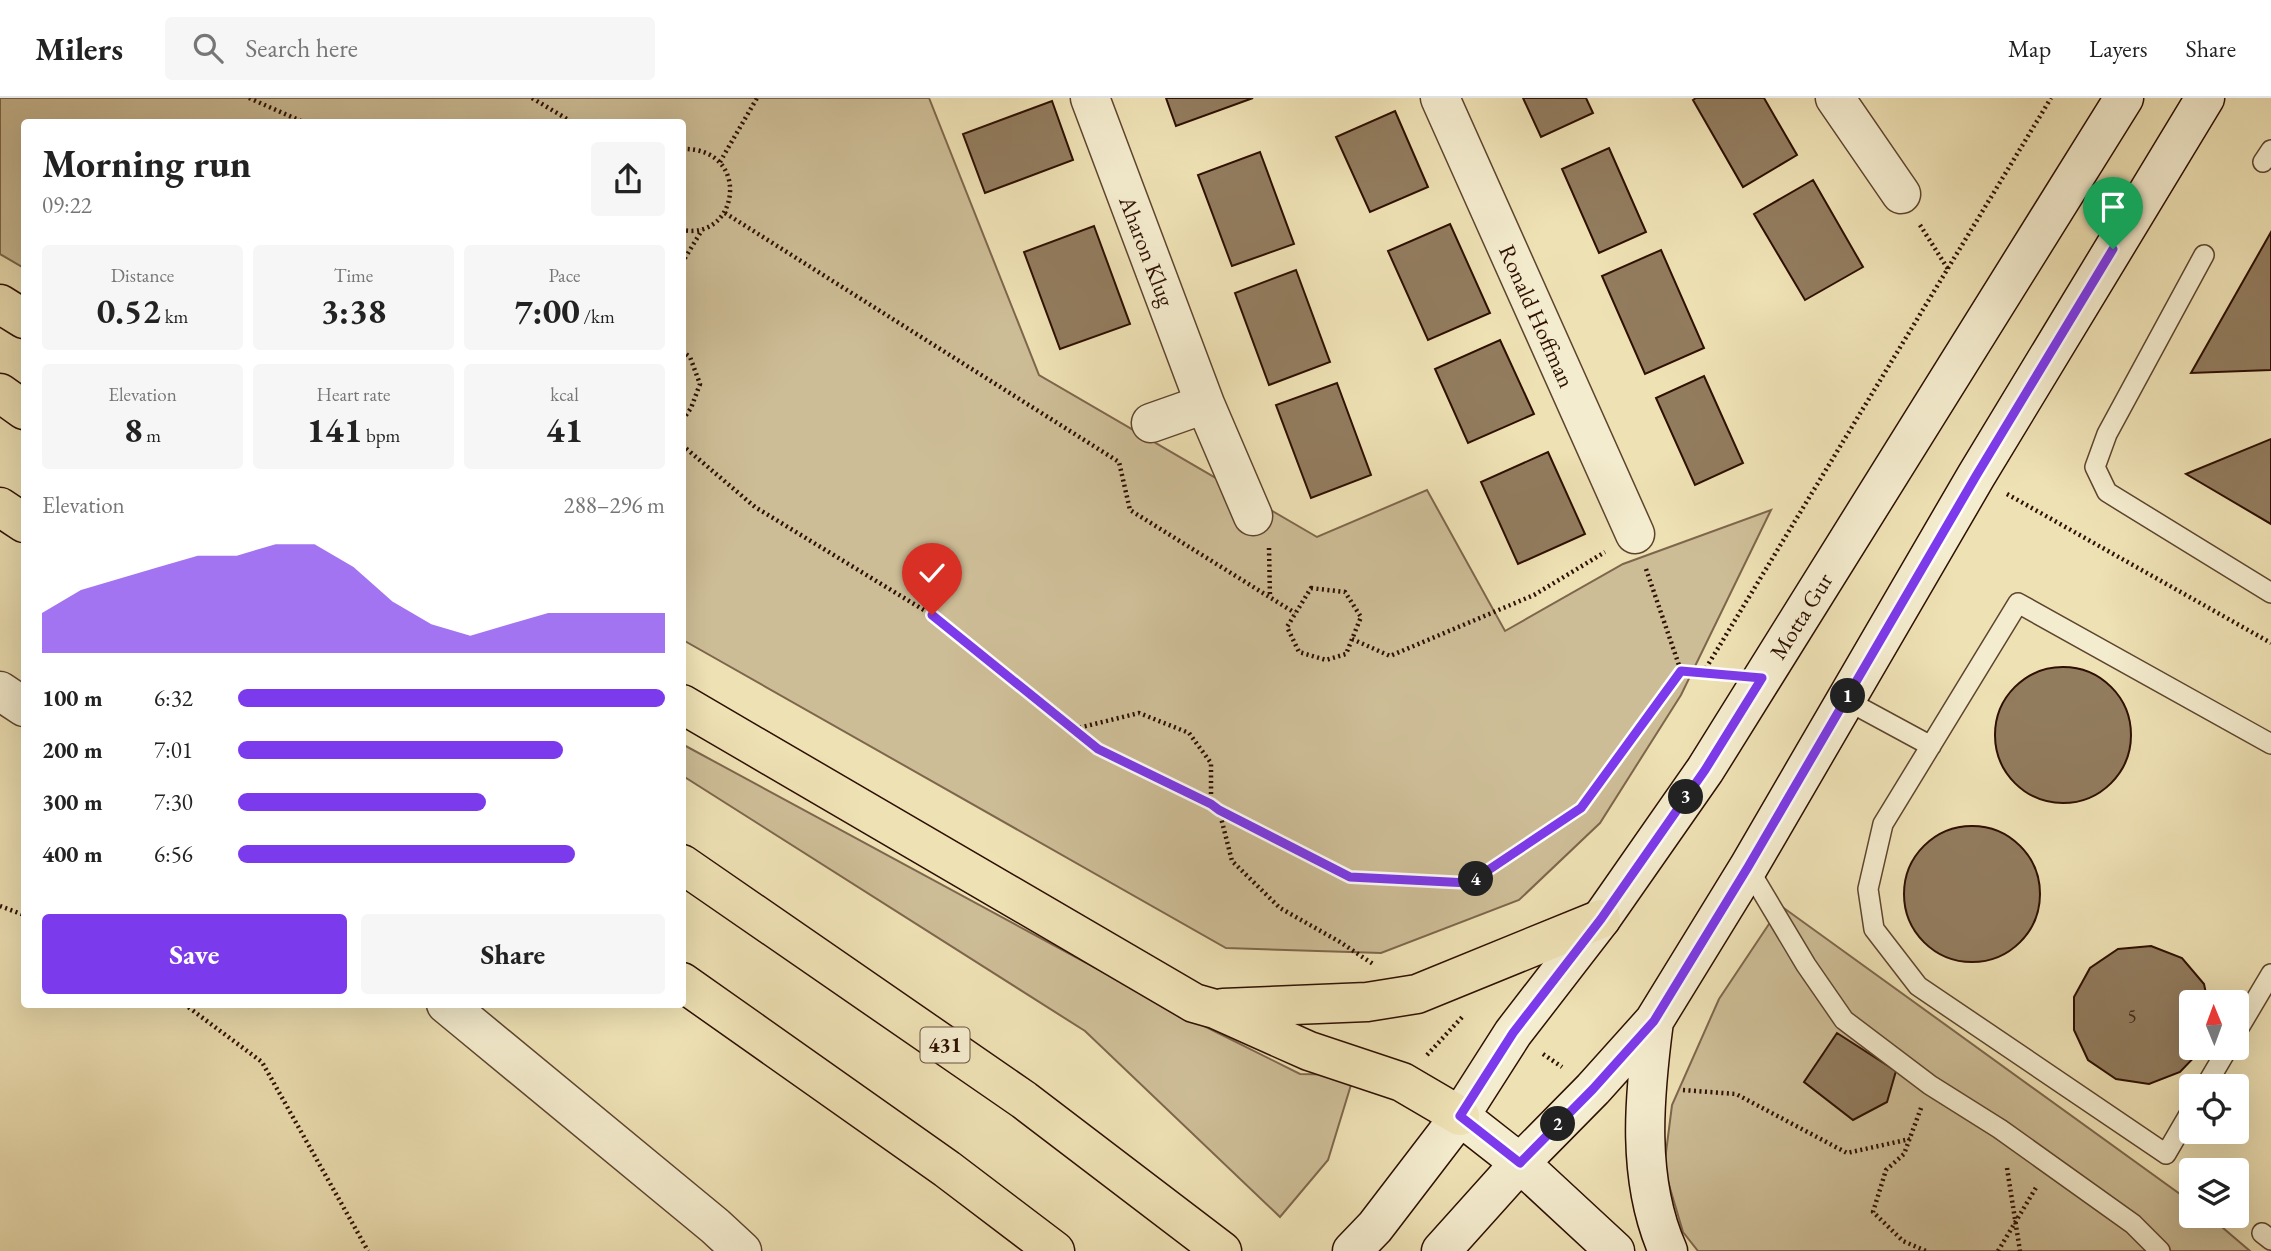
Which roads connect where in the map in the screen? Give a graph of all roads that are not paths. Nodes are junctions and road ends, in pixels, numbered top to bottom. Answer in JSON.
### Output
{"nodes":[{"id":1,"x":1090,"y":98,"type":"edge"},
{"id":2,"x":1440,"y":98,"type":"edge"},
{"id":3,"x":1835,"y":98,"type":"edge"},
{"id":4,"x":2124,"y":98,"type":"edge"},
{"id":5,"x":2205,"y":98,"type":"edge"},
{"id":6,"x":1901,"y":194,"type":"road end"},
{"id":7,"x":2204,"y":255,"type":"dead end"},
{"id":8,"x":0,"y":304,"type":"edge"},
{"id":9,"x":21,"y":316,"type":"edge"},
{"id":10,"x":0,"y":393,"type":"edge"},
{"id":11,"x":1205,"y":404,"type":"junction"},
{"id":12,"x":21,"y":408,"type":"edge"},
{"id":13,"x":1152,"y":422,"type":"dead end"},
{"id":14,"x":0,"y":507,"type":"edge"},
{"id":15,"x":1253,"y":516,"type":"road end"},
{"id":16,"x":21,"y":521,"type":"edge"},
{"id":17,"x":1634,"y":534,"type":"road end"},
{"id":18,"x":2271,"y":593,"type":"edge"},
{"id":19,"x":0,"y":691,"type":"edge"},
{"id":20,"x":1846,"y":700,"type":"junction"},
{"id":21,"x":21,"y":705,"type":"edge"},
{"id":22,"x":686,"y":706,"type":"edge"},
{"id":23,"x":2271,"y":744,"type":"edge"},
{"id":24,"x":1931,"y":746,"type":"junction"},
{"id":25,"x":686,"y":867,"type":"edge"},
{"id":26,"x":1748,"y":867,"type":"junction"},
{"id":27,"x":1601,"y":919,"type":"junction"},
{"id":28,"x":2271,"y":974,"type":"edge"},
{"id":29,"x":686,"y":985,"type":"edge"},
{"id":30,"x":451,"y":1008,"type":"edge"},
{"id":31,"x":1215,"y":1009,"type":"junction"},
{"id":32,"x":2249,"y":1011,"type":"edge"},
{"id":33,"x":1654,"y":1021,"type":"junction"},
{"id":34,"x":1460,"y":1116,"type":"junction"},
{"id":35,"x":2179,"y":1132,"type":"edge"},
{"id":36,"x":1520,"y":1163,"type":"junction"},
{"id":37,"x":1364,"y":1239,"type":"edge"},
{"id":38,"x":742,"y":1251,"type":"edge"},
{"id":39,"x":1055,"y":1251,"type":"edge"},
{"id":40,"x":1222,"y":1251,"type":"edge"},
{"id":41,"x":1441,"y":1251,"type":"edge"},
{"id":42,"x":1615,"y":1251,"type":"edge"},
{"id":43,"x":1668,"y":1251,"type":"edge"},
{"id":44,"x":2160,"y":1251,"type":"edge"}],
"edges":[{"from":1,"to":11,"type":"main road","name":"Aharon Klug"},
{"from":2,"to":17,"type":"main road","name":"Ronald Hoffman"},
{"from":3,"to":6,"type":"main road"},
{"from":4,"to":27,"type":"main road","name":"Motta Gur"},
{"from":5,"to":20,"type":"main road"},
{"from":7,"to":18,"type":"lane"},
{"from":8,"to":9,"type":"highway"},
{"from":10,"to":12,"type":"highway"},
{"from":11,"to":13,"type":"main road"},
{"from":11,"to":15,"type":"main road","name":"Aharon Klug"},
{"from":14,"to":16,"type":"highway"},
{"from":19,"to":21,"type":"main road"},
{"from":20,"to":24,"type":"lane"},
{"from":20,"to":26,"type":"main road"},
{"from":22,"to":31,"type":"highway"},
{"from":23,"to":24,"type":"lane"},
{"from":24,"to":35,"type":"lane"},
{"from":25,"to":40,"type":"highway","number":"431"},
{"from":26,"to":33,"type":"main road"},
{"from":26,"to":44,"type":"lane"},
{"from":27,"to":31,"type":"highway"},
{"from":27,"to":34,"type":"main road","name":"Motta Gur"},
{"from":28,"to":32,"type":"lane"},
{"from":29,"to":39,"type":"highway"},
{"from":30,"to":38,"type":"main road"},
{"from":31,"to":34,"type":"highway"},
{"from":33,"to":36,"type":"main road"},
{"from":33,"to":43,"type":"main road"},
{"from":34,"to":36,"type":"main road"},
{"from":34,"to":37,"type":"main road","name":"Motta Gur"},
{"from":36,"to":41,"type":"main road"},
{"from":36,"to":42,"type":"main road"}]}
